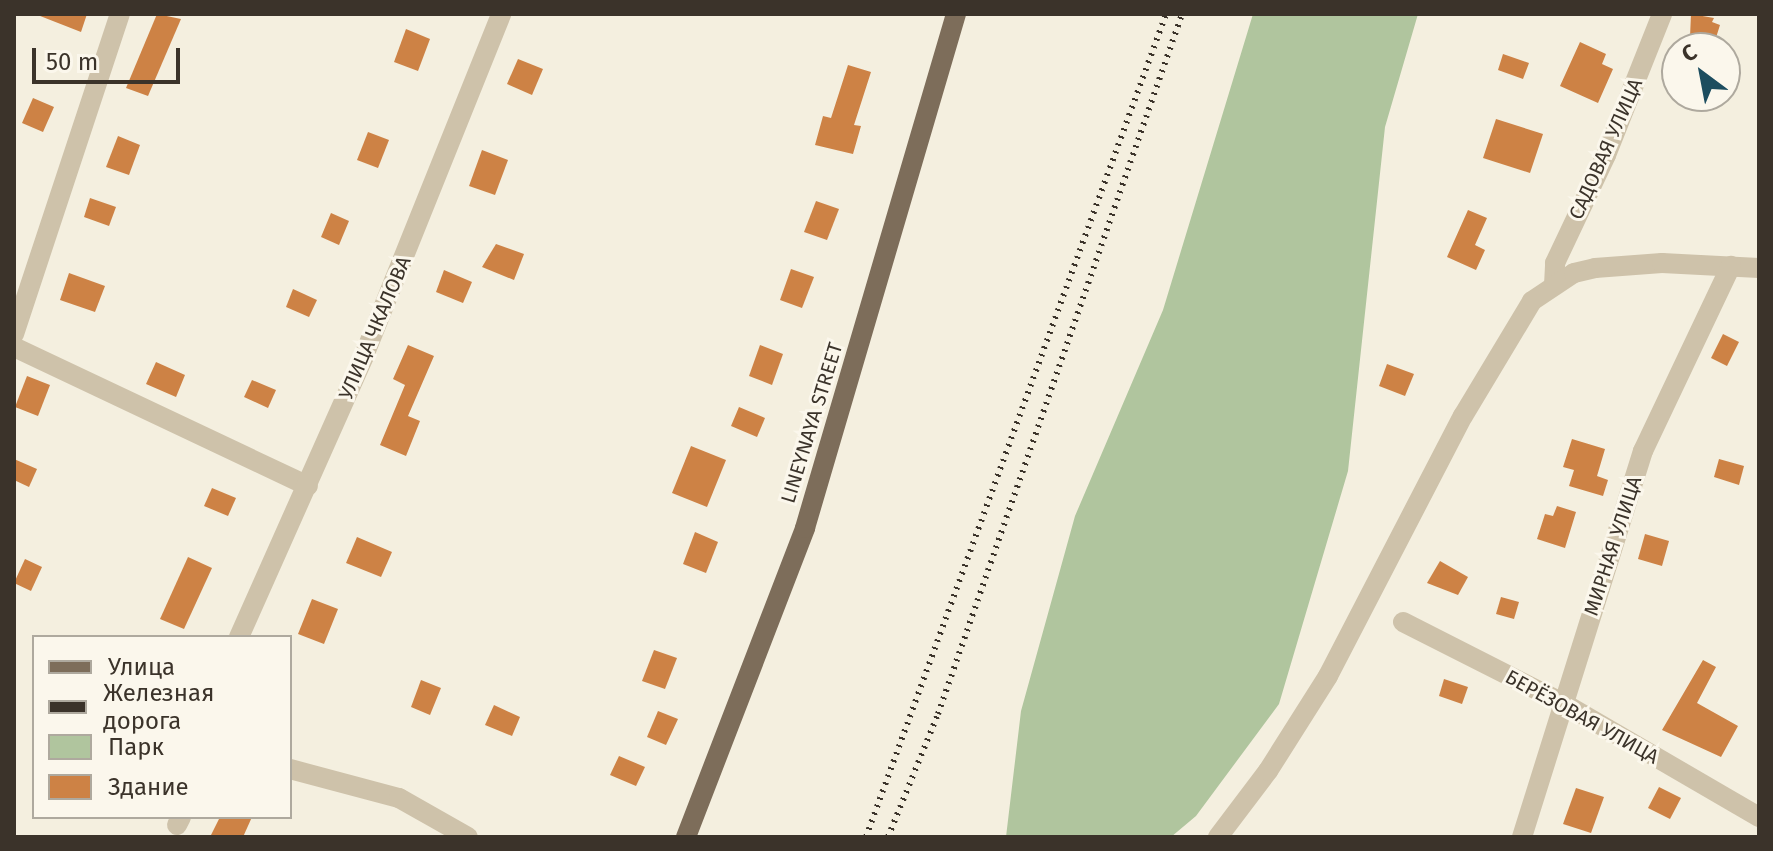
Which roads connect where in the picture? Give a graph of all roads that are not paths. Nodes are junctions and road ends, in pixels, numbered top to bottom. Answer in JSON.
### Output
{"nodes":[{"id":1,"x":120,"y":14,"type":"edge"},
{"id":2,"x":501,"y":14,"type":"edge"},
{"id":3,"x":956,"y":14,"type":"edge"},
{"id":4,"x":1662,"y":14,"type":"edge"},
{"id":5,"x":1731,"y":266,"type":"junction"},
{"id":6,"x":1759,"y":268,"type":"edge"},
{"id":7,"x":1554,"y":285,"type":"junction"},
{"id":8,"x":14,"y":334,"type":"edge"},
{"id":9,"x":14,"y":347,"type":"edge"},
{"id":10,"x":308,"y":486,"type":"junction"},
{"id":11,"x":1403,"y":622,"type":"dead end"},
{"id":12,"x":240,"y":635,"type":"edge"},
{"id":13,"x":1563,"y":703,"type":"junction"},
{"id":14,"x":292,"y":770,"type":"edge"},
{"id":15,"x":1759,"y":817,"type":"edge"},
{"id":16,"x":468,"y":837,"type":"edge"},
{"id":17,"x":686,"y":837,"type":"edge"},
{"id":18,"x":1218,"y":837,"type":"edge"},
{"id":19,"x":1522,"y":837,"type":"edge"}],
"edges":[{"from":1,"to":8,"type":"street"},
{"from":2,"to":10,"type":"street","name":"УЛИЦА ЧКАЛОВА"},
{"from":3,"to":17,"type":"main road","name":"LINEYNAYA STREET"},
{"from":4,"to":7,"type":"street","name":"САДОВАЯ УЛИЦА"},
{"from":5,"to":6,"type":"street"},
{"from":5,"to":7,"type":"street"},
{"from":5,"to":13,"type":"street","name":"МИРНАЯ УЛИЦА"},
{"from":7,"to":18,"type":"street"},
{"from":9,"to":10,"type":"street"},
{"from":10,"to":12,"type":"street","name":"УЛИЦА ЧКАЛОВА"},
{"from":11,"to":13,"type":"street","name":"БЕРЁЗОВАЯ УЛИЦА"},
{"from":13,"to":15,"type":"street","name":"БЕРЁЗОВАЯ УЛИЦА"},
{"from":13,"to":19,"type":"street","name":"МИРНАЯ УЛИЦА"},
{"from":14,"to":16,"type":"street"}]}
